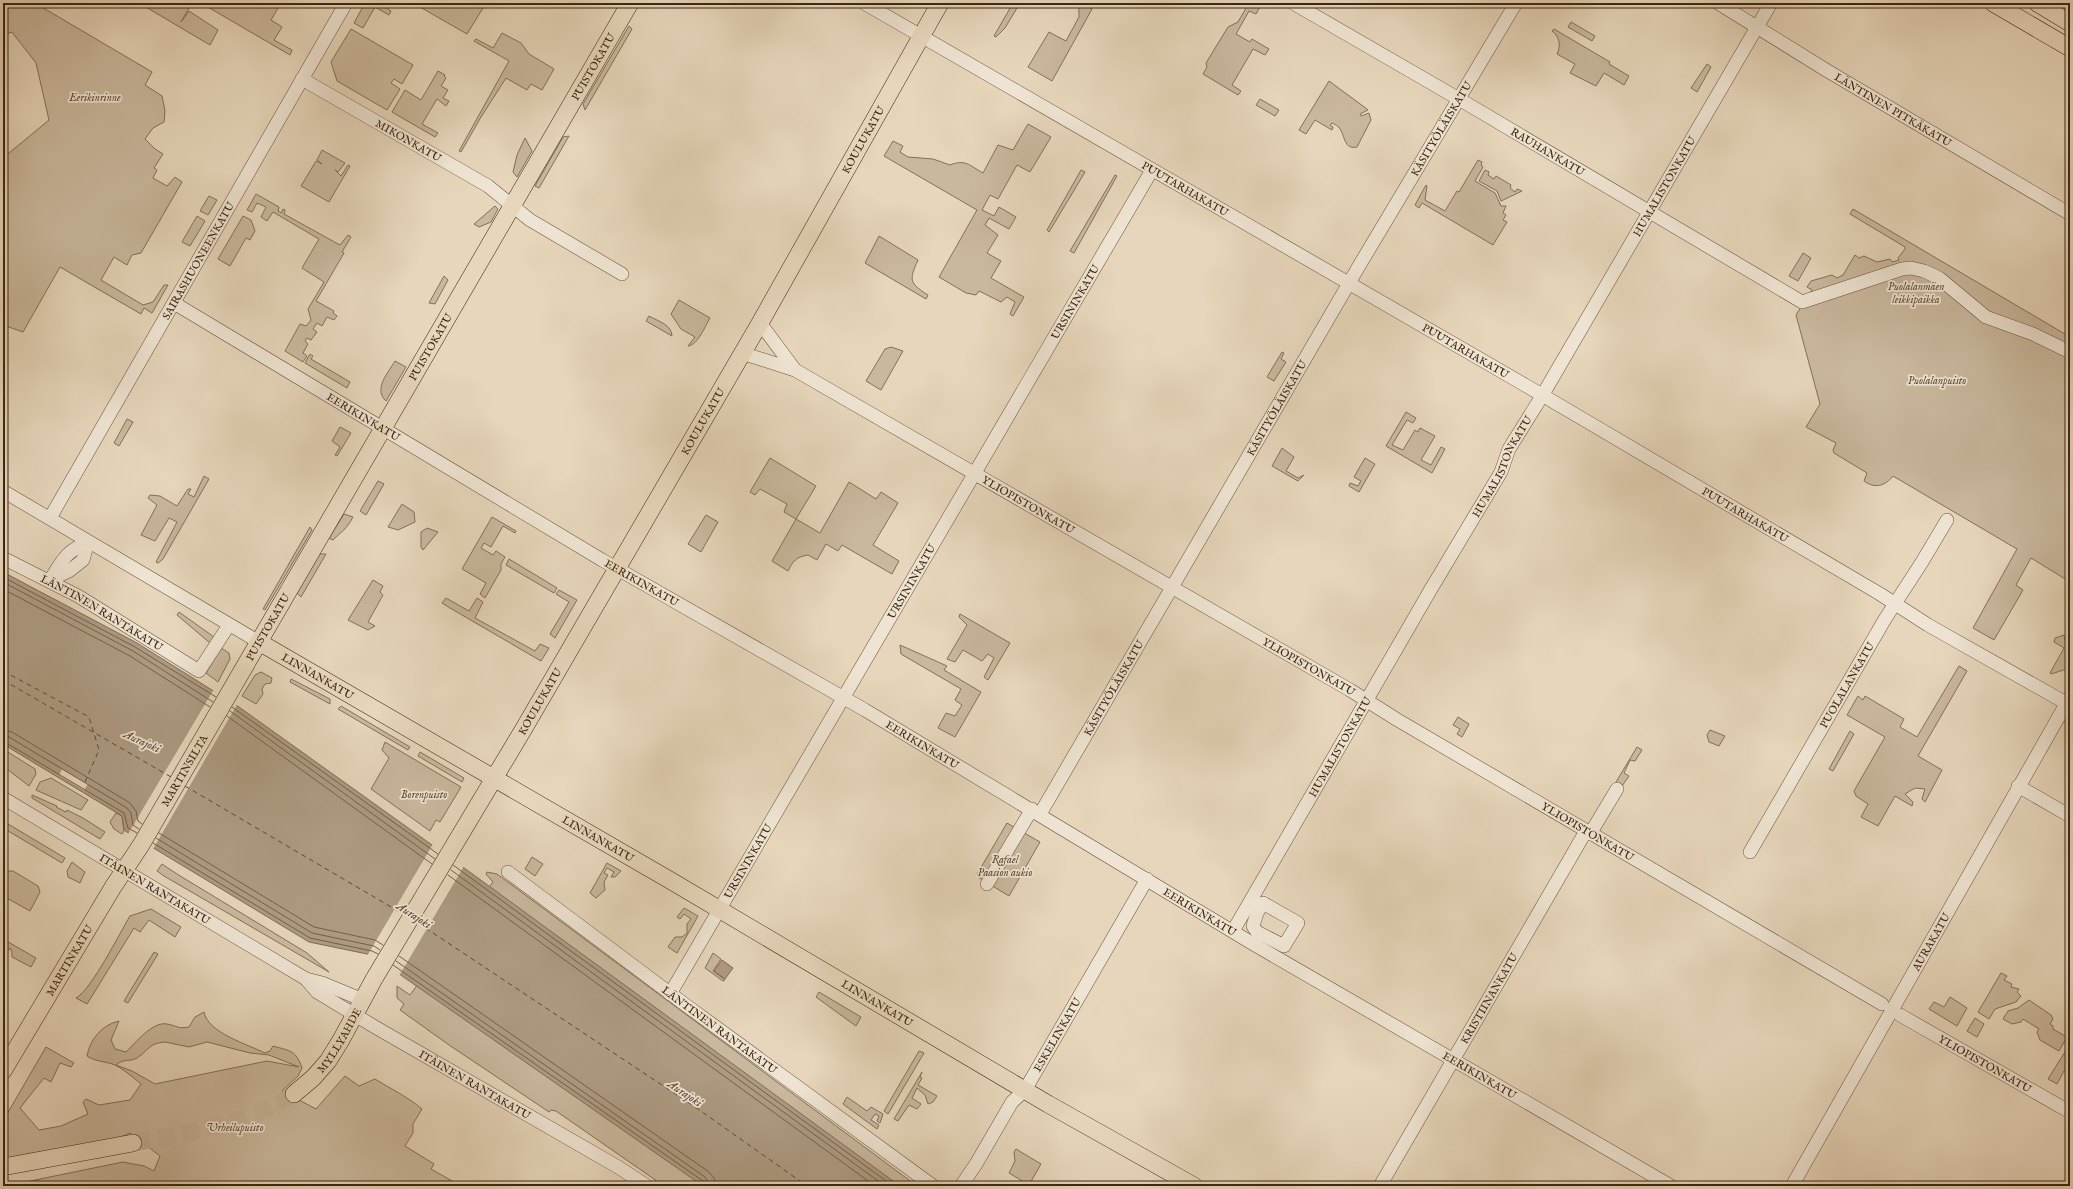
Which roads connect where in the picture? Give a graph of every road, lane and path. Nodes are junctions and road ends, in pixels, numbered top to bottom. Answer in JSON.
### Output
{"nodes":[{"id":1,"x":346,"y":3,"type":"edge"},
{"id":2,"x":630,"y":3,"type":"edge"},
{"id":3,"x":864,"y":3,"type":"edge"},
{"id":4,"x":940,"y":3,"type":"edge"},
{"id":5,"x":1293,"y":3,"type":"edge"},
{"id":6,"x":1516,"y":3,"type":"edge"},
{"id":7,"x":1718,"y":3,"type":"edge"},
{"id":8,"x":1771,"y":3,"type":"edge"},
{"id":9,"x":1993,"y":3,"type":"edge"},
{"id":10,"x":2037,"y":3,"type":"edge"},
{"id":11,"x":2070,"y":22,"type":"edge"},
{"id":12,"x":1757,"y":28,"type":"junction"},
{"id":13,"x":921,"y":36,"type":"junction"},
{"id":14,"x":2070,"y":48,"type":"edge"},
{"id":15,"x":302,"y":79,"type":"junction"},
{"id":16,"x":1459,"y":99,"type":"junction"},
{"id":17,"x":1152,"y":170,"type":"junction"},
{"id":18,"x":513,"y":206,"type":"junction"},
{"id":19,"x":1649,"y":211,"type":"junction"},
{"id":20,"x":2070,"y":214,"type":"edge"},
{"id":21,"x":622,"y":274,"type":"dead end"},
{"id":22,"x":1348,"y":285,"type":"junction"},
{"id":23,"x":174,"y":303,"type":"junction"},
{"id":24,"x":760,"y":324,"type":"junction"},
{"id":25,"x":2070,"y":352,"type":"edge"},
{"id":26,"x":742,"y":353,"type":"junction"},
{"id":27,"x":795,"y":370,"type":"junction"},
{"id":28,"x":1542,"y":396,"type":"junction"},
{"id":29,"x":383,"y":428,"type":"junction"},
{"id":30,"x":975,"y":473,"type":"junction"},
{"id":31,"x":3,"y":491,"type":"edge"},
{"id":32,"x":50,"y":518,"type":"junction"},
{"id":33,"x":1947,"y":520,"type":"dead end"},
{"id":34,"x":88,"y":542,"type":"junction"},
{"id":35,"x":3,"y":558,"type":"edge"},
{"id":36,"x":617,"y":569,"type":"junction"},
{"id":37,"x":50,"y":580,"type":"junction"},
{"id":38,"x":1172,"y":588,"type":"junction"},
{"id":39,"x":1895,"y":603,"type":"junction"},
{"id":40,"x":229,"y":625,"type":"junction"},
{"id":41,"x":258,"y":642,"type":"junction"},
{"id":42,"x":231,"y":689,"type":"joint"},
{"id":43,"x":844,"y":698,"type":"junction"},
{"id":44,"x":2068,"y":700,"type":"edge"},
{"id":45,"x":1366,"y":701,"type":"junction"},
{"id":46,"x":494,"y":778,"type":"junction"},
{"id":47,"x":2018,"y":786,"type":"junction"},
{"id":48,"x":1617,"y":788,"type":"dead end"},
{"id":49,"x":3,"y":798,"type":"edge"},
{"id":50,"x":1036,"y":811,"type":"junction"},
{"id":51,"x":2070,"y":816,"type":"edge"},
{"id":52,"x":1588,"y":832,"type":"junction"},
{"id":53,"x":459,"y":835,"type":"joint"},
{"id":54,"x":137,"y":850,"type":"joint"},
{"id":55,"x":1750,"y":852,"type":"dead end"},
{"id":56,"x":124,"y":871,"type":"junction"},
{"id":57,"x":508,"y":872,"type":"dead end"},
{"id":58,"x":1147,"y":879,"type":"junction"},
{"id":59,"x":987,"y":884,"type":"dead end"},
{"id":60,"x":720,"y":910,"type":"junction"},
{"id":61,"x":1233,"y":931,"type":"junction"},
{"id":62,"x":670,"y":994,"type":"junction"},
{"id":63,"x":1882,"y":1004,"type":"dead end"},
{"id":64,"x":359,"y":1007,"type":"junction"},
{"id":65,"x":1900,"y":1015,"type":"dead end"},
{"id":66,"x":1453,"y":1058,"type":"junction"},
{"id":67,"x":3,"y":1071,"type":"edge"},
{"id":68,"x":1025,"y":1090,"type":"junction"},
{"id":69,"x":294,"y":1094,"type":"tunnel mouth"},
{"id":70,"x":2070,"y":1112,"type":"edge"},
{"id":71,"x":133,"y":1143,"type":"tunnel mouth"},
{"id":72,"x":3,"y":1167,"type":"edge"},
{"id":73,"x":647,"y":1186,"type":"edge"},
{"id":74,"x":933,"y":1186,"type":"edge"},
{"id":75,"x":961,"y":1186,"type":"edge"},
{"id":76,"x":1194,"y":1186,"type":"edge"},
{"id":77,"x":1380,"y":1186,"type":"edge"},
{"id":78,"x":1672,"y":1186,"type":"edge"},
{"id":79,"x":1792,"y":1186,"type":"edge"}],
"edges":[{"from":1,"to":15,"type":"street","name":"SAIRASHUONEENKATU"},
{"from":2,"to":18,"type":"main road","name":"PUISTOKATU"},
{"from":3,"to":13,"type":"street","name":"PUUTARHAKATU"},
{"from":4,"to":13,"type":"main road","name":"KOULUKATU"},
{"from":5,"to":16,"type":"street","name":"RAUHANKATU"},
{"from":6,"to":16,"type":"street","name":"KÄSITYÖLÄISKATU"},
{"from":7,"to":12,"type":"street","name":"LÄNTINEN PITKÄKATU"},
{"from":8,"to":12,"type":"street","name":"HUMALISTONKATU"},
{"from":9,"to":14,"type":"main road"},
{"from":10,"to":11,"type":"main road"},
{"from":12,"to":19,"type":"street","name":"HUMALISTONKATU"},
{"from":12,"to":20,"type":"street","name":"LÄNTINEN PITKÄKATU"},
{"from":13,"to":17,"type":"street","name":"PUUTARHAKATU"},
{"from":13,"to":24,"type":"main road","name":"KOULUKATU"},
{"from":15,"to":18,"type":"street","name":"MIKONKATU"},
{"from":15,"to":23,"type":"street","name":"SAIRASHUONEENKATU"},
{"from":16,"to":19,"type":"street","name":"RAUHANKATU"},
{"from":16,"to":22,"type":"street","name":"KÄSITYÖLÄISKATU"},
{"from":17,"to":22,"type":"street","name":"PUUTARHAKATU"},
{"from":17,"to":30,"type":"street","name":"URSININKATU"},
{"from":18,"to":21,"type":"street","name":"MIKONKATU"},
{"from":18,"to":29,"type":"main road","name":"PUISTOKATU"},
{"from":19,"to":25,"type":"street","name":"RAUHANKATU"},
{"from":19,"to":28,"type":"street","name":"HUMALISTONKATU"},
{"from":22,"to":28,"type":"street","name":"PUUTARHAKATU"},
{"from":22,"to":38,"type":"street","name":"KÄSITYÖLÄISKATU"},
{"from":23,"to":29,"type":"street","name":"EERIKINKATU"},
{"from":23,"to":32,"type":"street","name":"SAIRASHUONEENKATU"},
{"from":24,"to":26,"type":"main road","name":"KOULUKATU"},
{"from":24,"to":27,"type":"street","name":"YLIOPISTONKATU"},
{"from":26,"to":27,"type":"street","name":"YLIOPISTONKATU"},
{"from":26,"to":36,"type":"main road","name":"KOULUKATU"},
{"from":27,"to":30,"type":"street","name":"YLIOPISTONKATU"},
{"from":28,"to":39,"type":"street","name":"PUUTARHAKATU"},
{"from":28,"to":45,"type":"street","name":"HUMALISTONKATU"},
{"from":29,"to":36,"type":"street","name":"EERIKINKATU"},
{"from":29,"to":41,"type":"main road","name":"PUISTOKATU"},
{"from":30,"to":38,"type":"street","name":"YLIOPISTONKATU"},
{"from":30,"to":43,"type":"street","name":"URSININKATU"},
{"from":31,"to":32,"type":"street","name":"LINNANKATU"},
{"from":32,"to":34,"type":"street","name":"LINNANKATU"},
{"from":33,"to":39,"type":"street","name":"PUOLALANKATU"},
{"from":34,"to":37,"type":"street"},
{"from":34,"to":40,"type":"street","name":"LINNANKATU"},
{"from":35,"to":37,"type":"street","name":"LÄNTINEN RANTAKATU"},
{"from":36,"to":43,"type":"street","name":"EERIKINKATU"},
{"from":36,"to":46,"type":"main road","name":"KOULUKATU"},
{"from":37,"to":40,"type":"street","name":"LÄNTINEN RANTAKATU"},
{"from":38,"to":45,"type":"street","name":"YLIOPISTONKATU"},
{"from":38,"to":50,"type":"street","name":"KÄSITYÖLÄISKATU"},
{"from":39,"to":44,"type":"street","name":"PUUTARHAKATU"},
{"from":39,"to":55,"type":"street","name":"PUOLALANKATU"},
{"from":40,"to":41,"type":"street","name":"LINNANKATU"},
{"from":41,"to":42,"type":"main road","name":"PUISTOKATU"},
{"from":41,"to":46,"type":"main road","name":"LINNANKATU"},
{"from":42,"to":54,"type":"main road","name":"MARTINSILTA"},
{"from":43,"to":50,"type":"street","name":"EERIKINKATU"},
{"from":43,"to":60,"type":"street","name":"URSININKATU"},
{"from":44,"to":47,"type":"street","name":"AURAKATU"},
{"from":45,"to":52,"type":"street","name":"YLIOPISTONKATU"},
{"from":45,"to":61,"type":"street","name":"HUMALISTONKATU"},
{"from":46,"to":53,"type":"main road","name":"KOULUKATU"},
{"from":46,"to":60,"type":"main road","name":"LINNANKATU"},
{"from":47,"to":51,"type":"street"},
{"from":47,"to":79,"type":"street","name":"AURAKATU"},
{"from":48,"to":52,"type":"street","name":"KRISTIINANKATU"},
{"from":49,"to":56,"type":"street","name":"ITÄINEN RANTAKATU"},
{"from":50,"to":58,"type":"street","name":"EERIKINKATU"},
{"from":50,"to":59,"type":"street"},
{"from":52,"to":63,"type":"street","name":"YLIOPISTONKATU"},
{"from":52,"to":66,"type":"street","name":"KRISTIINANKATU"},
{"from":53,"to":64,"type":"main road","name":"MYLLYAHDE"},
{"from":54,"to":56,"type":"main road","name":"MARTINKATU"},
{"from":56,"to":64,"type":"street","name":"ITÄINEN RANTAKATU"},
{"from":56,"to":67,"type":"main road","name":"MARTINKATU"},
{"from":57,"to":62,"type":"street","name":"LÄNTINEN RANTAKATU"},
{"from":58,"to":61,"type":"street","name":"EERIKINKATU"},
{"from":58,"to":68,"type":"street","name":"ESKELINKATU"},
{"from":60,"to":62,"type":"street","name":"URSININKATU"},
{"from":60,"to":68,"type":"main road","name":"LINNANKATU"},
{"from":61,"to":66,"type":"street","name":"EERIKINKATU"},
{"from":62,"to":74,"type":"street","name":"LÄNTINEN RANTAKATU"},
{"from":64,"to":69,"type":"main road","name":"MYLLYAHDE"},
{"from":64,"to":73,"type":"street","name":"ITÄINEN RANTAKATU"},
{"from":65,"to":70,"type":"street","name":"YLIOPISTONKATU"},
{"from":66,"to":77,"type":"street","name":"KRISTIINANKATU"},
{"from":66,"to":78,"type":"street","name":"EERIKINKATU"},
{"from":68,"to":75,"type":"street","name":"ESKELINKATU"},
{"from":68,"to":76,"type":"main road","name":"LINNANKATU"},
{"from":71,"to":72,"type":"main road"}]}
